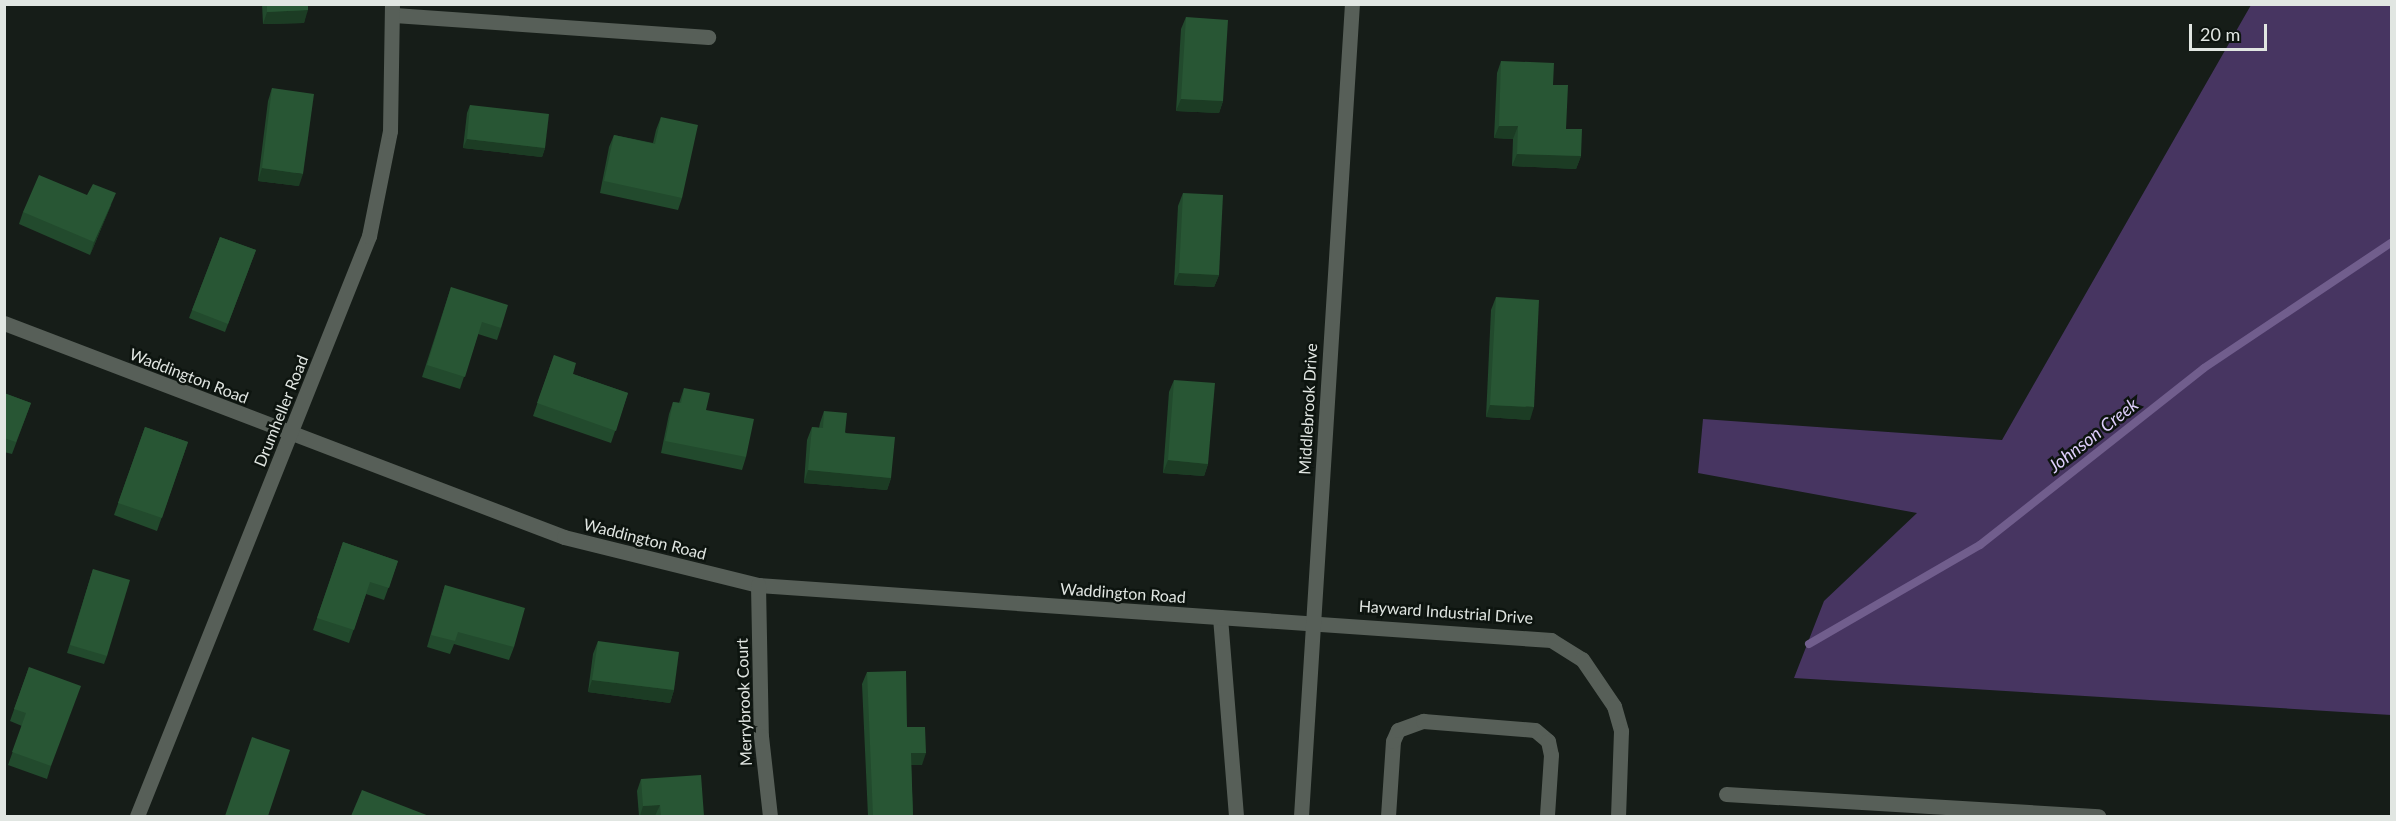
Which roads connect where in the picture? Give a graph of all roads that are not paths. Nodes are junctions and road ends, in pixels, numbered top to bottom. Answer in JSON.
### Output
{"nodes":[{"id":1,"x":1352,"y":4,"type":"edge"},
{"id":2,"x":393,"y":10,"type":"edge"},
{"id":3,"x":708,"y":37,"type":"dead end"},
{"id":4,"x":4,"y":323,"type":"edge"},
{"id":5,"x":291,"y":435,"type":"junction"},
{"id":6,"x":758,"y":585,"type":"junction"},
{"id":7,"x":1220,"y":617,"type":"junction"},
{"id":8,"x":1313,"y":622,"type":"junction"},
{"id":9,"x":1726,"y":794,"type":"dead end"},
{"id":10,"x":137,"y":816,"type":"edge"},
{"id":11,"x":770,"y":816,"type":"edge"},
{"id":12,"x":1236,"y":816,"type":"edge"},
{"id":13,"x":1301,"y":816,"type":"edge"},
{"id":14,"x":1388,"y":816,"type":"edge"},
{"id":15,"x":1547,"y":816,"type":"edge"},
{"id":16,"x":1618,"y":816,"type":"edge"},
{"id":17,"x":2098,"y":816,"type":"edge"}],
"edges":[{"from":1,"to":8,"type":"street","name":"Middlebrook Drive"},
{"from":2,"to":3,"type":"street"},
{"from":2,"to":5,"type":"street","name":"Drumheller Road"},
{"from":4,"to":5,"type":"street","name":"Waddington Road"},
{"from":5,"to":6,"type":"street","name":"Waddington Road"},
{"from":5,"to":10,"type":"street","name":"Drumheller Road"},
{"from":6,"to":7,"type":"street","name":"Waddington Road"},
{"from":6,"to":11,"type":"street","name":"Merrybrook Court"},
{"from":7,"to":8,"type":"street","name":"Waddington Road"},
{"from":7,"to":12,"type":"street"},
{"from":8,"to":13,"type":"street","name":"Middlebrook Drive"},
{"from":8,"to":16,"type":"street","name":"Hayward Industrial Drive"},
{"from":9,"to":17,"type":"street"},
{"from":14,"to":15,"type":"street"}]}
